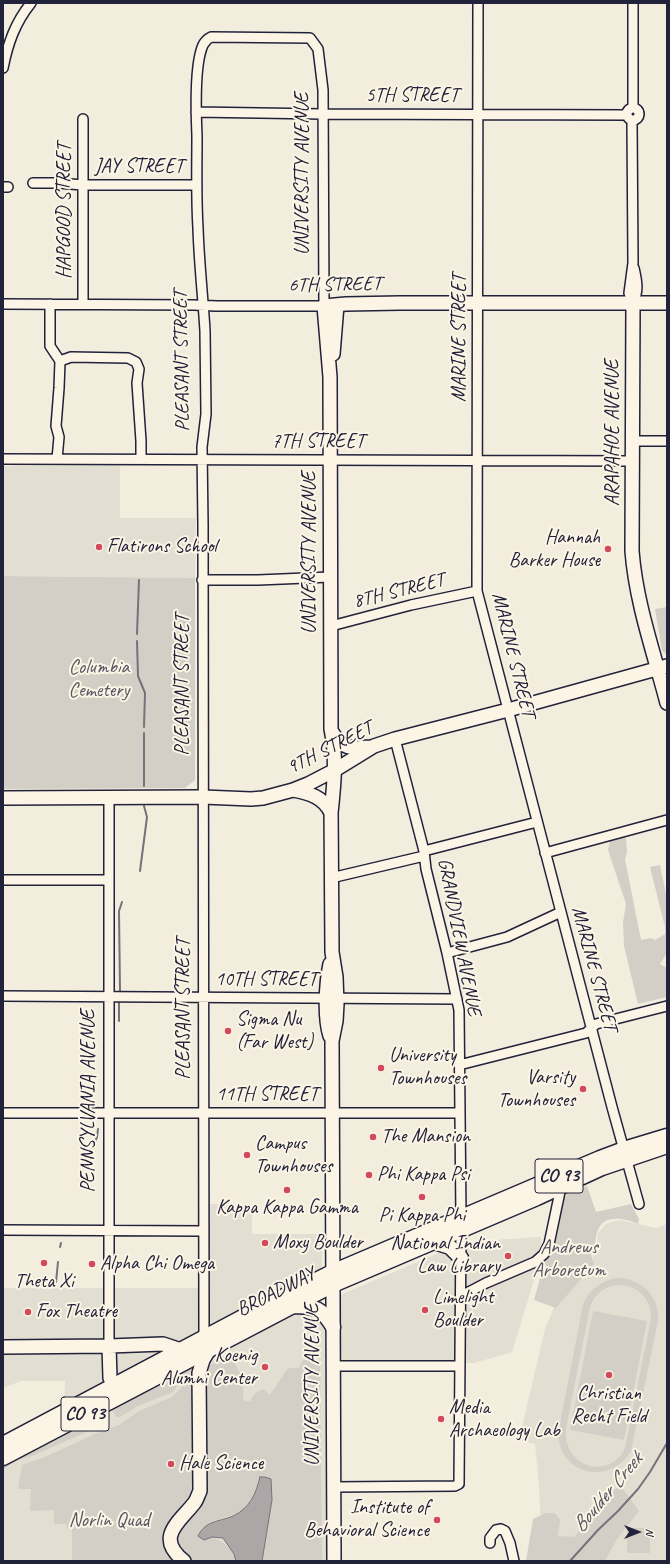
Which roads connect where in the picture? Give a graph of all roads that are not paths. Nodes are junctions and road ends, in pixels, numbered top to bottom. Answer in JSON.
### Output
{"nodes":[{"id":1,"x":31,"y":3,"type":"edge"},
{"id":2,"x":478,"y":3,"type":"edge"},
{"id":3,"x":633,"y":3,"type":"edge"},
{"id":4,"x":315,"y":43,"type":"joint"},
{"id":5,"x":3,"y":68,"type":"edge"},
{"id":6,"x":196,"y":112,"type":"junction"},
{"id":7,"x":322,"y":114,"type":"junction"},
{"id":8,"x":479,"y":114,"type":"junction"},
{"id":9,"x":631,"y":114,"type":"junction"},
{"id":10,"x":83,"y":119,"type":"dead end"},
{"id":11,"x":33,"y":183,"type":"dead end"},
{"id":12,"x":83,"y":185,"type":"junction"},
{"id":13,"x":197,"y":186,"type":"junction"},
{"id":14,"x":478,"y":303,"type":"junction"},
{"id":15,"x":633,"y":303,"type":"junction"},
{"id":16,"x":667,"y":303,"type":"edge"},
{"id":17,"x":3,"y":304,"type":"edge"},
{"id":18,"x":50,"y":304,"type":"junction"},
{"id":19,"x":83,"y":304,"type":"junction"},
{"id":20,"x":203,"y":305,"type":"junction"},
{"id":21,"x":337,"y":305,"type":"junction"},
{"id":22,"x":324,"y":306,"type":"junction"},
{"id":23,"x":60,"y":361,"type":"junction"},
{"id":24,"x":330,"y":377,"type":"junction"},
{"id":25,"x":633,"y":441,"type":"junction"},
{"id":26,"x":667,"y":441,"type":"edge"},
{"id":27,"x":57,"y":458,"type":"junction"},
{"id":28,"x":3,"y":459,"type":"edge"},
{"id":29,"x":141,"y":459,"type":"junction"},
{"id":30,"x":202,"y":460,"type":"junction"},
{"id":31,"x":330,"y":460,"type":"junction"},
{"id":32,"x":476,"y":460,"type":"junction"},
{"id":33,"x":633,"y":461,"type":"junction"},
{"id":34,"x":330,"y":577,"type":"junction"},
{"id":35,"x":202,"y":580,"type":"junction"},
{"id":36,"x":477,"y":591,"type":"junction"},
{"id":37,"x":331,"y":626,"type":"junction"},
{"id":38,"x":662,"y":668,"type":"edge"},
{"id":39,"x":667,"y":703,"type":"edge"},
{"id":40,"x":508,"y":710,"type":"junction"},
{"id":41,"x":331,"y":729,"type":"junction"},
{"id":42,"x":395,"y":739,"type":"junction"},
{"id":43,"x":374,"y":746,"type":"junction"},
{"id":44,"x":332,"y":772,"type":"junction"},
{"id":45,"x":293,"y":790,"type":"junction"},
{"id":46,"x":109,"y":797,"type":"junction"},
{"id":47,"x":203,"y":797,"type":"junction"},
{"id":48,"x":3,"y":798,"type":"edge"},
{"id":49,"x":331,"y":813,"type":"junction"},
{"id":50,"x":667,"y":820,"type":"edge"},
{"id":51,"x":537,"y":822,"type":"junction"},
{"id":52,"x":545,"y":853,"type":"junction"},
{"id":53,"x":424,"y":854,"type":"junction"},
{"id":54,"x":331,"y":878,"type":"junction"},
{"id":55,"x":3,"y":880,"type":"edge"},
{"id":56,"x":109,"y":880,"type":"junction"},
{"id":57,"x":561,"y":912,"type":"junction"},
{"id":58,"x":447,"y":953,"type":"junction"},
{"id":59,"x":3,"y":996,"type":"edge"},
{"id":60,"x":110,"y":997,"type":"junction"},
{"id":61,"x":204,"y":998,"type":"junction"},
{"id":62,"x":332,"y":998,"type":"junction"},
{"id":63,"x":457,"y":999,"type":"junction"},
{"id":64,"x":667,"y":1006,"type":"edge"},
{"id":65,"x":591,"y":1028,"type":"junction"},
{"id":66,"x":459,"y":1065,"type":"junction"},
{"id":67,"x":3,"y":1113,"type":"edge"},
{"id":68,"x":332,"y":1113,"type":"junction"},
{"id":69,"x":459,"y":1113,"type":"junction"},
{"id":70,"x":109,"y":1114,"type":"junction"},
{"id":71,"x":204,"y":1114,"type":"junction"},
{"id":72,"x":667,"y":1136,"type":"edge"},
{"id":73,"x":667,"y":1146,"type":"edge"},
{"id":74,"x":625,"y":1154,"type":"junction"},
{"id":75,"x":561,"y":1187,"type":"junction"},
{"id":76,"x":639,"y":1204,"type":"dead end"},
{"id":77,"x":461,"y":1223,"type":"junction"},
{"id":78,"x":3,"y":1230,"type":"edge"},
{"id":79,"x":109,"y":1231,"type":"junction"},
{"id":80,"x":204,"y":1231,"type":"junction"},
{"id":81,"x":434,"y":1242,"type":"junction"},
{"id":82,"x":460,"y":1258,"type":"junction"},
{"id":83,"x":332,"y":1279,"type":"junction"},
{"id":84,"x":461,"y":1296,"type":"junction"},
{"id":85,"x":293,"y":1306,"type":"junction"},
{"id":86,"x":333,"y":1327,"type":"junction"},
{"id":87,"x":207,"y":1344,"type":"junction"},
{"id":88,"x":109,"y":1346,"type":"junction"},
{"id":89,"x":3,"y":1347,"type":"edge"},
{"id":90,"x":186,"y":1354,"type":"junction"},
{"id":91,"x":333,"y":1366,"type":"junction"},
{"id":92,"x":459,"y":1366,"type":"junction"},
{"id":93,"x":114,"y":1385,"type":"junction"},
{"id":94,"x":131,"y":1390,"type":"junction"},
{"id":95,"x":3,"y":1444,"type":"edge"},
{"id":96,"x":3,"y":1458,"type":"edge"},
{"id":97,"x":334,"y":1487,"type":"junction"},
{"id":98,"x":490,"y":1543,"type":"dead end"},
{"id":99,"x":184,"y":1561,"type":"edge"},
{"id":100,"x":334,"y":1561,"type":"edge"},
{"id":101,"x":514,"y":1561,"type":"edge"}],
"edges":[{"from":1,"to":5,"type":"street"},
{"from":2,"to":8,"type":"street","name":"MARINE STREET"},
{"from":3,"to":9,"type":"street","name":"ARAPAHOE AVENUE"},
{"from":4,"to":6,"type":"street","name":"PLEASANT STREET"},
{"from":4,"to":7,"type":"street","name":"UNIVERSITY AVENUE"},
{"from":6,"to":7,"type":"street","name":"5TH STREET"},
{"from":6,"to":13,"type":"street","name":"PLEASANT STREET"},
{"from":7,"to":8,"type":"street","name":"5TH STREET"},
{"from":7,"to":22,"type":"street","name":"UNIVERSITY AVENUE"},
{"from":8,"to":9,"type":"street","name":"5TH STREET"},
{"from":8,"to":14,"type":"street","name":"MARINE STREET"},
{"from":9,"to":15,"type":"street","name":"ARAPAHOE AVENUE"},
{"from":10,"to":12,"type":"street","name":"HAPGOOD STREET"},
{"from":11,"to":12,"type":"street","name":"JAY STREET"},
{"from":12,"to":13,"type":"street","name":"JAY STREET"},
{"from":12,"to":19,"type":"street","name":"HAPGOOD STREET"},
{"from":13,"to":20,"type":"street","name":"PLEASANT STREET"},
{"from":14,"to":15,"type":"street","name":"6TH STREET"},
{"from":14,"to":21,"type":"street","name":"6TH STREET"},
{"from":14,"to":32,"type":"street","name":"MARINE STREET"},
{"from":15,"to":16,"type":"street","name":"6TH STREET"},
{"from":15,"to":25,"type":"street","name":"ARAPAHOE AVENUE"},
{"from":17,"to":18,"type":"street","name":"6TH STREET"},
{"from":18,"to":19,"type":"street","name":"6TH STREET"},
{"from":18,"to":23,"type":"street"},
{"from":19,"to":20,"type":"street","name":"6TH STREET"},
{"from":20,"to":22,"type":"street","name":"6TH STREET"},
{"from":20,"to":30,"type":"street","name":"PLEASANT STREET"},
{"from":21,"to":22,"type":"street","name":"6TH STREET"},
{"from":21,"to":24,"type":"street","name":"UNIVERSITY AVENUE"},
{"from":22,"to":24,"type":"street","name":"UNIVERSITY AVENUE"},
{"from":23,"to":27,"type":"street"},
{"from":23,"to":29,"type":"street"},
{"from":24,"to":31,"type":"street","name":"UNIVERSITY AVENUE"},
{"from":25,"to":26,"type":"street"},
{"from":25,"to":33,"type":"street","name":"ARAPAHOE AVENUE"},
{"from":27,"to":28,"type":"street","name":"7TH STREET"},
{"from":27,"to":29,"type":"street","name":"7TH STREET"},
{"from":29,"to":30,"type":"street","name":"7TH STREET"},
{"from":30,"to":31,"type":"street","name":"7TH STREET"},
{"from":30,"to":35,"type":"street","name":"PLEASANT STREET"},
{"from":31,"to":32,"type":"street","name":"7TH STREET"},
{"from":31,"to":34,"type":"street","name":"UNIVERSITY AVENUE"},
{"from":32,"to":33,"type":"street","name":"7TH STREET"},
{"from":32,"to":36,"type":"street","name":"MARINE STREET"},
{"from":33,"to":38,"type":"street","name":"ARAPAHOE AVENUE"},
{"from":34,"to":35,"type":"street","name":"8TH STREET"},
{"from":34,"to":37,"type":"street","name":"UNIVERSITY AVENUE"},
{"from":35,"to":47,"type":"street","name":"PLEASANT STREET"},
{"from":36,"to":37,"type":"street","name":"8TH STREET"},
{"from":36,"to":40,"type":"street","name":"MARINE STREET"},
{"from":37,"to":41,"type":"street","name":"UNIVERSITY AVENUE"},
{"from":38,"to":39,"type":"street","name":"ARAPAHOE AVENUE"},
{"from":38,"to":40,"type":"street","name":"9TH STREET"},
{"from":40,"to":42,"type":"street","name":"9TH STREET"},
{"from":40,"to":51,"type":"street","name":"MARINE STREET"},
{"from":41,"to":43,"type":"street"},
{"from":41,"to":44,"type":"street","name":"UNIVERSITY AVENUE"},
{"from":42,"to":43,"type":"street","name":"9TH STREET"},
{"from":42,"to":53,"type":"street","name":"GRANDVIEW AVENUE"},
{"from":43,"to":44,"type":"street","name":"9TH STREET"},
{"from":44,"to":45,"type":"street","name":"9TH STREET"},
{"from":44,"to":49,"type":"street","name":"UNIVERSITY AVENUE"},
{"from":45,"to":47,"type":"street","name":"9TH STREET"},
{"from":45,"to":49,"type":"street"},
{"from":46,"to":47,"type":"street","name":"9TH STREET"},
{"from":46,"to":48,"type":"street","name":"9TH STREET"},
{"from":46,"to":56,"type":"street","name":"PENNSYLVANIA AVENUE"},
{"from":47,"to":61,"type":"street","name":"PLEASANT STREET"},
{"from":49,"to":54,"type":"street","name":"UNIVERSITY AVENUE"},
{"from":50,"to":52,"type":"street"},
{"from":51,"to":52,"type":"street","name":"MARINE STREET"},
{"from":51,"to":53,"type":"street"},
{"from":52,"to":57,"type":"street","name":"MARINE STREET"},
{"from":53,"to":54,"type":"street"},
{"from":53,"to":58,"type":"street","name":"GRANDVIEW AVENUE"},
{"from":54,"to":62,"type":"street","name":"UNIVERSITY AVENUE"},
{"from":55,"to":56,"type":"street"},
{"from":56,"to":60,"type":"street","name":"PENNSYLVANIA AVENUE"},
{"from":57,"to":58,"type":"street"},
{"from":57,"to":65,"type":"street","name":"MARINE STREET"},
{"from":58,"to":63,"type":"street","name":"GRANDVIEW AVENUE"},
{"from":59,"to":60,"type":"street","name":"10TH STREET"},
{"from":60,"to":61,"type":"street","name":"10TH STREET"},
{"from":60,"to":70,"type":"street","name":"PENNSYLVANIA AVENUE"},
{"from":61,"to":62,"type":"street","name":"10TH STREET"},
{"from":61,"to":71,"type":"street","name":"PLEASANT STREET"},
{"from":62,"to":63,"type":"street","name":"10TH STREET"},
{"from":62,"to":68,"type":"street","name":"UNIVERSITY AVENUE"},
{"from":63,"to":66,"type":"street","name":"GRANDVIEW AVENUE"},
{"from":64,"to":65,"type":"street"},
{"from":65,"to":66,"type":"street"},
{"from":65,"to":74,"type":"street","name":"MARINE STREET"},
{"from":66,"to":69,"type":"street","name":"GRANDVIEW AVENUE"},
{"from":67,"to":70,"type":"street","name":"11TH STREET"},
{"from":68,"to":69,"type":"street","name":"11TH STREET"},
{"from":68,"to":71,"type":"street","name":"11TH STREET"},
{"from":68,"to":83,"type":"street","name":"UNIVERSITY AVENUE"},
{"from":69,"to":77,"type":"street","name":"GRANDVIEW AVENUE"},
{"from":70,"to":71,"type":"street","name":"11TH STREET"},
{"from":70,"to":79,"type":"street","name":"PENNSYLVANIA AVENUE"},
{"from":71,"to":80,"type":"street","name":"PLEASANT STREET"},
{"from":72,"to":74,"type":"main road","name":"BROADWAY","number":"CO 93"},
{"from":73,"to":74,"type":"main road","name":"BROADWAY","number":"CO 93"},
{"from":74,"to":75,"type":"main road","name":"BROADWAY","number":"CO 93"},
{"from":74,"to":76,"type":"street","name":"MARINE STREET"},
{"from":74,"to":77,"type":"main road","name":"BROADWAY","number":"CO 93"},
{"from":75,"to":77,"type":"main road","name":"BROADWAY","number":"CO 93"},
{"from":75,"to":84,"type":"street"},
{"from":77,"to":81,"type":"main road","name":"BROADWAY","number":"CO 93"},
{"from":77,"to":82,"type":"street","name":"GRANDVIEW AVENUE"},
{"from":77,"to":83,"type":"main road","name":"BROADWAY","number":"CO 93"},
{"from":78,"to":79,"type":"street"},
{"from":79,"to":80,"type":"street"},
{"from":79,"to":88,"type":"street","name":"PENNSYLVANIA AVENUE"},
{"from":80,"to":87,"type":"street","name":"PLEASANT STREET"},
{"from":81,"to":82,"type":"main road"},
{"from":81,"to":83,"type":"main road","name":"BROADWAY","number":"CO 93"},
{"from":82,"to":84,"type":"street","name":"GRANDVIEW AVENUE"},
{"from":83,"to":85,"type":"main road","name":"BROADWAY","number":"CO 93"},
{"from":83,"to":86,"type":"street","name":"UNIVERSITY AVENUE"},
{"from":83,"to":87,"type":"main road","name":"BROADWAY","number":"CO 93"},
{"from":84,"to":92,"type":"street","name":"GRANDVIEW AVENUE"},
{"from":85,"to":86,"type":"main road"},
{"from":85,"to":87,"type":"main road","name":"BROADWAY","number":"CO 93"},
{"from":86,"to":91,"type":"street","name":"UNIVERSITY AVENUE"},
{"from":87,"to":90,"type":"main road"},
{"from":87,"to":99,"type":"street","name":"PLEASANT STREET"},
{"from":88,"to":89,"type":"street"},
{"from":88,"to":90,"type":"street"},
{"from":88,"to":93,"type":"street","name":"PENNSYLVANIA AVENUE"},
{"from":90,"to":93,"type":"main road","number":"CO 93"},
{"from":90,"to":94,"type":"main road","number":"CO 93"},
{"from":91,"to":92,"type":"street"},
{"from":91,"to":97,"type":"street","name":"UNIVERSITY AVENUE"},
{"from":92,"to":97,"type":"street","name":"GRANDVIEW AVENUE"},
{"from":93,"to":94,"type":"street"},
{"from":93,"to":95,"type":"main road","number":"CO 93"},
{"from":94,"to":96,"type":"main road","number":"CO 93"},
{"from":97,"to":100,"type":"street","name":"UNIVERSITY AVENUE"},
{"from":98,"to":101,"type":"street"}]}
